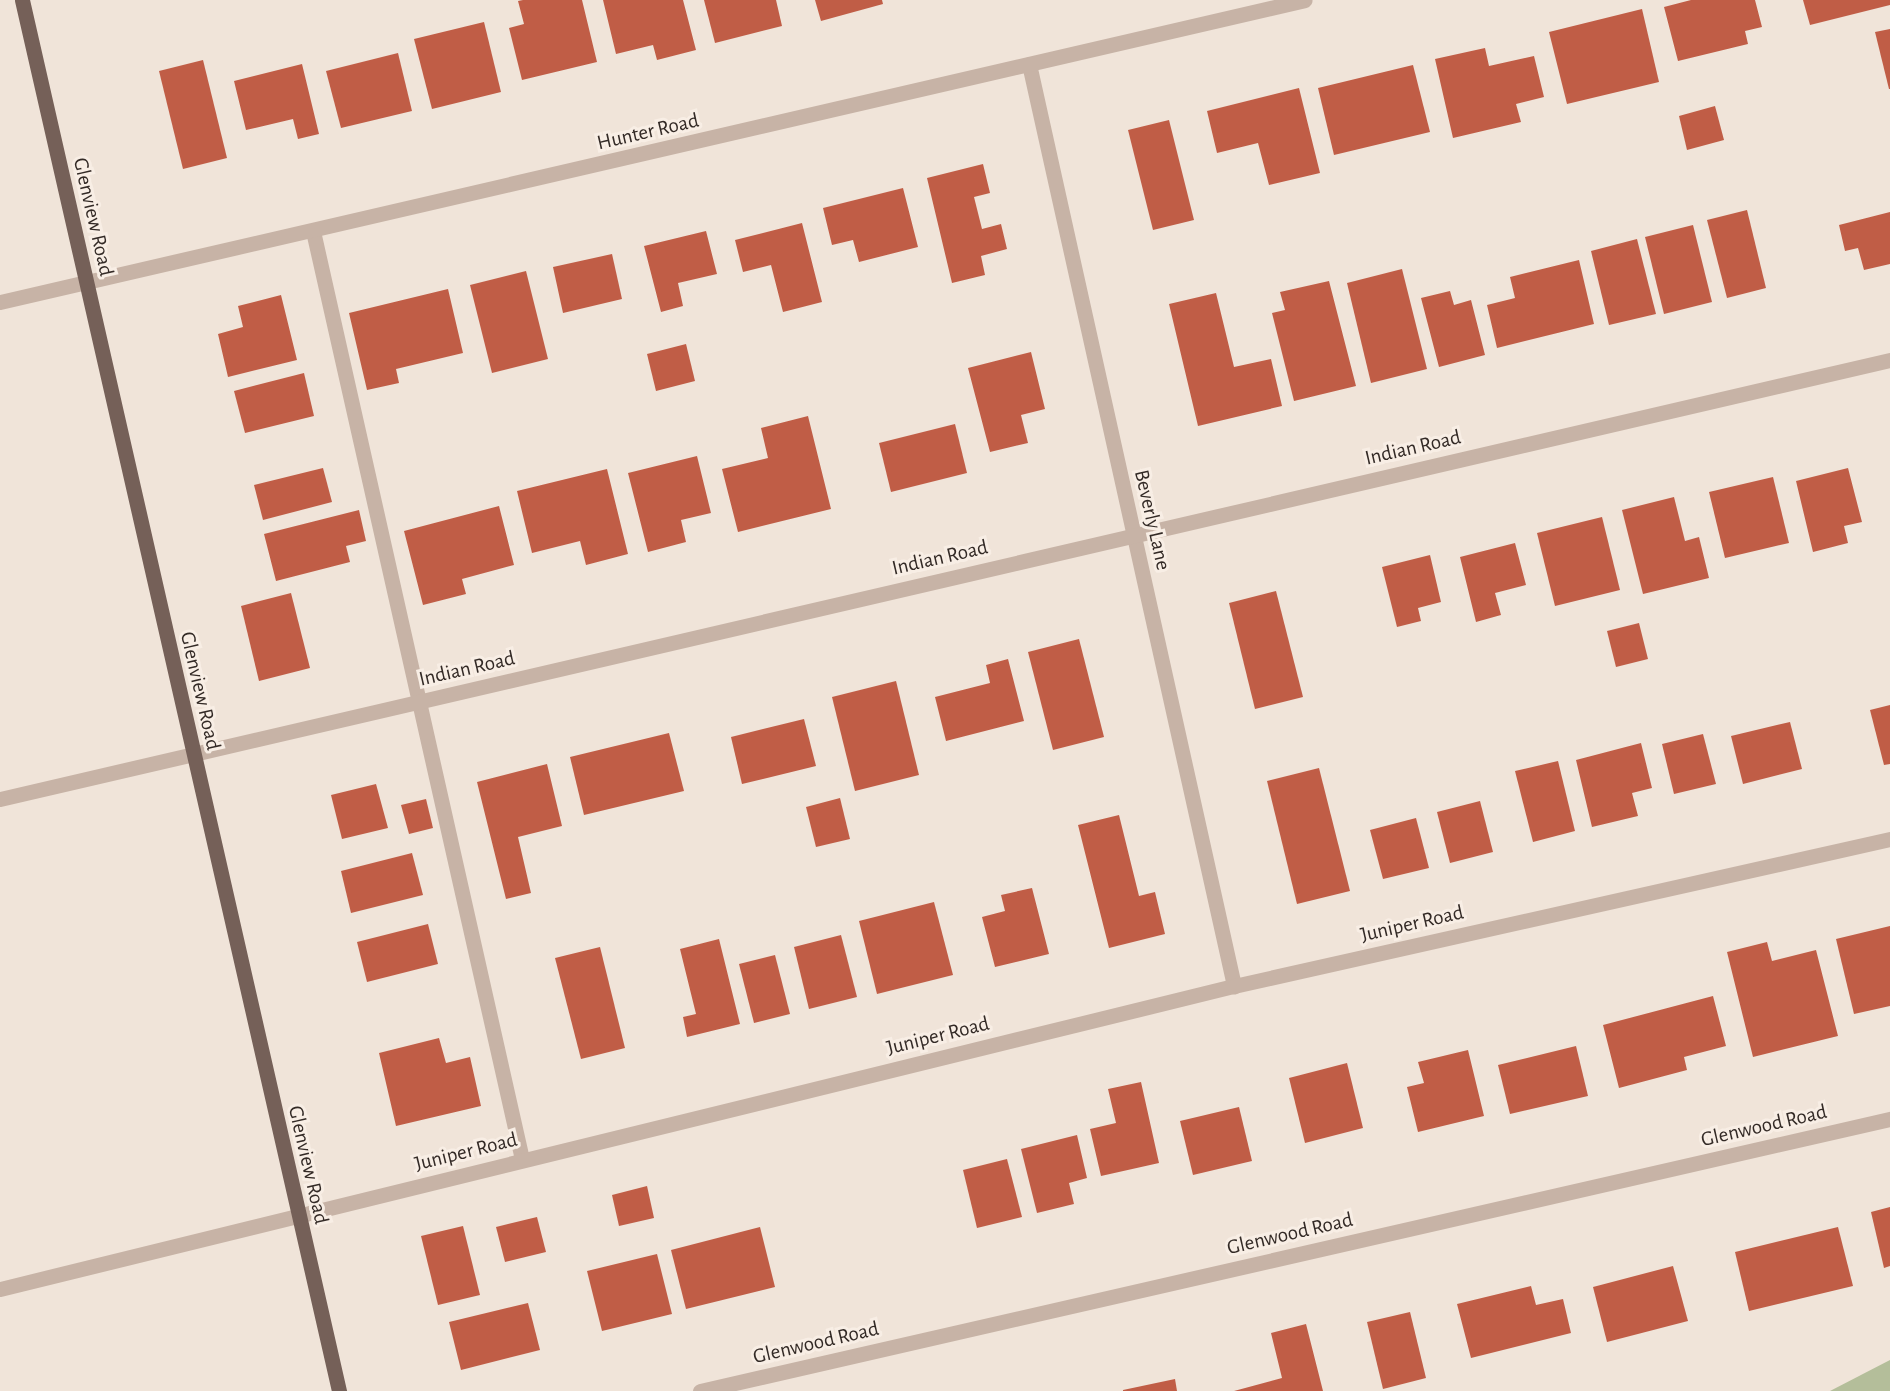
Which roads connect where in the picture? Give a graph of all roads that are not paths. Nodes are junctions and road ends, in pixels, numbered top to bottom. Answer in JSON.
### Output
{"nodes":[{"id":1,"x":22,"y":0,"type":"edge"},
{"id":2,"x":1305,"y":0,"type":"edge"},
{"id":3,"x":1029,"y":64,"type":"junction"},
{"id":4,"x":313,"y":231,"type":"junction"},
{"id":5,"x":86,"y":281,"type":"junction"},
{"id":6,"x":0,"y":302,"type":"edge"},
{"id":7,"x":1890,"y":360,"type":"edge"},
{"id":8,"x":1134,"y":534,"type":"junction"},
{"id":9,"x":420,"y":701,"type":"junction"},
{"id":10,"x":193,"y":753,"type":"junction"},
{"id":11,"x":0,"y":799,"type":"edge"},
{"id":12,"x":1890,"y":839,"type":"edge"},
{"id":13,"x":1234,"y":986,"type":"junction"},
{"id":14,"x":1890,"y":1119,"type":"edge"},
{"id":15,"x":522,"y":1159,"type":"junction"},
{"id":16,"x":298,"y":1216,"type":"junction"},
{"id":17,"x":0,"y":1289,"type":"edge"},
{"id":18,"x":339,"y":1391,"type":"edge"},
{"id":19,"x":700,"y":1391,"type":"edge"}],
"edges":[{"from":1,"to":5,"type":"main road","name":"Glenview Road"},
{"from":2,"to":3,"type":"street","name":"Hunter Road"},
{"from":3,"to":4,"type":"street","name":"Hunter Road"},
{"from":3,"to":8,"type":"street","name":"Beverly Lane"},
{"from":4,"to":5,"type":"street","name":"Hunter Road"},
{"from":4,"to":9,"type":"street"},
{"from":5,"to":6,"type":"street","name":"Hunter Road"},
{"from":5,"to":10,"type":"main road","name":"Glenview Road"},
{"from":7,"to":8,"type":"street","name":"Indian Road"},
{"from":8,"to":9,"type":"street","name":"Indian Road"},
{"from":8,"to":13,"type":"street","name":"Beverly Lane"},
{"from":9,"to":10,"type":"street","name":"Indian Road"},
{"from":9,"to":15,"type":"street"},
{"from":10,"to":11,"type":"street","name":"Indian Road"},
{"from":10,"to":16,"type":"main road","name":"Glenview Road"},
{"from":12,"to":13,"type":"street","name":"Juniper Road"},
{"from":13,"to":15,"type":"street","name":"Juniper Road"},
{"from":14,"to":19,"type":"street","name":"Glenwood Road"},
{"from":15,"to":16,"type":"street","name":"Juniper Road"},
{"from":16,"to":17,"type":"street","name":"Juniper Road"},
{"from":16,"to":18,"type":"main road","name":"Glenview Road"}]}
